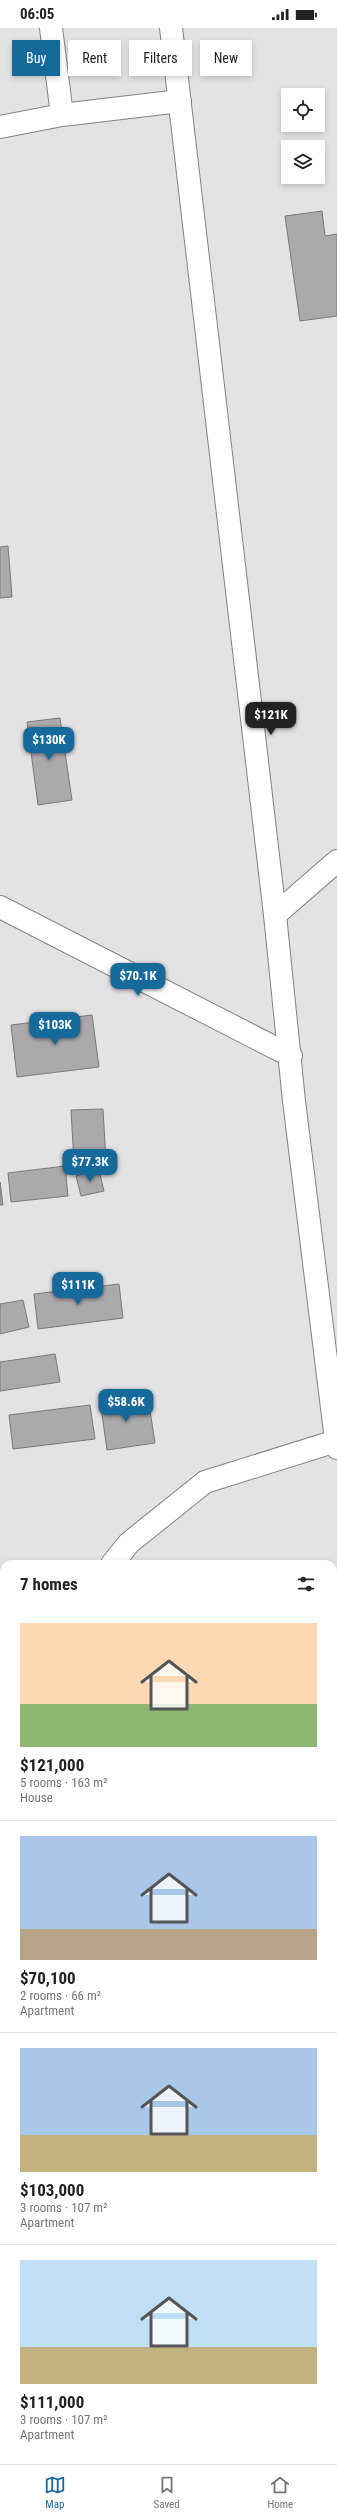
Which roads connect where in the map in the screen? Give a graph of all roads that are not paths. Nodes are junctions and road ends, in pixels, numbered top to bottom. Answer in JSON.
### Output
{"nodes":[{"id":1,"x":51,"y":28,"type":"edge"},
{"id":2,"x":171,"y":28,"type":"edge"},
{"id":3,"x":180,"y":101,"type":"junction"},
{"id":4,"x":62,"y":115,"type":"junction"},
{"id":5,"x":0,"y":127,"type":"edge"},
{"id":6,"x":337,"y":861,"type":"edge"},
{"id":7,"x":0,"y":907,"type":"edge"},
{"id":8,"x":275,"y":915,"type":"junction"},
{"id":9,"x":291,"y":1056,"type":"junction"},
{"id":10,"x":331,"y":1343,"type":"edge"},
{"id":11,"x":337,"y":1445,"type":"edge"},
{"id":12,"x":115,"y":1560,"type":"edge"}],
"edges":[{"from":1,"to":4,"type":"street"},
{"from":2,"to":3,"type":"street"},
{"from":3,"to":4,"type":"street"},
{"from":3,"to":8,"type":"street"},
{"from":4,"to":5,"type":"street"},
{"from":6,"to":8,"type":"street"},
{"from":7,"to":9,"type":"street"},
{"from":8,"to":9,"type":"street"},
{"from":9,"to":10,"type":"street"},
{"from":10,"to":11,"type":"street"},
{"from":11,"to":12,"type":"street"}]}
